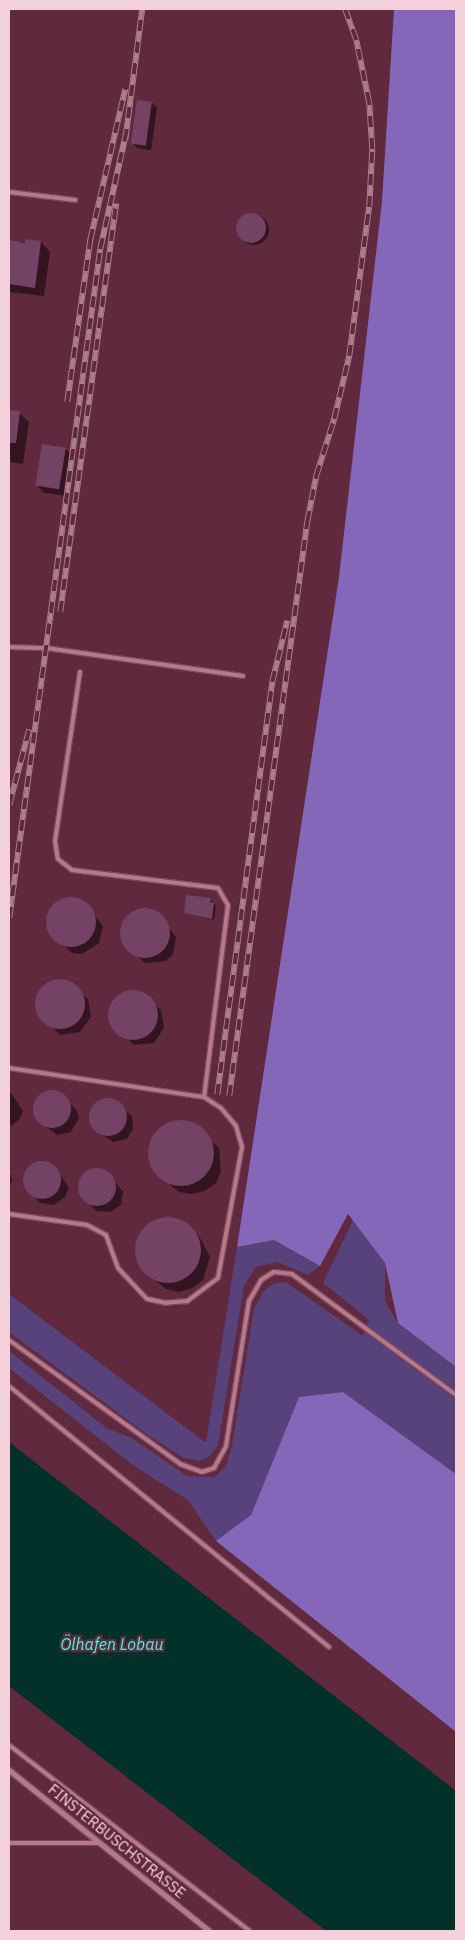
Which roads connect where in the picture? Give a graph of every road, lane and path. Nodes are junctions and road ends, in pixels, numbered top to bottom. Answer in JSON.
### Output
{"nodes":[{"id":1,"x":9,"y":192,"type":"edge"},
{"id":2,"x":76,"y":200,"type":"dead end"},
{"id":3,"x":9,"y":647,"type":"edge"},
{"id":4,"x":80,"y":672,"type":"dead end"},
{"id":5,"x":243,"y":676,"type":"dead end"},
{"id":6,"x":9,"y":1068,"type":"edge"},
{"id":7,"x":204,"y":1097,"type":"junction"},
{"id":8,"x":9,"y":1214,"type":"edge"},
{"id":9,"x":9,"y":1340,"type":"edge"},
{"id":10,"x":9,"y":1386,"type":"edge"},
{"id":11,"x":456,"y":1395,"type":"edge"},
{"id":12,"x":329,"y":1647,"type":"dead end"},
{"id":13,"x":9,"y":1745,"type":"edge"},
{"id":14,"x":9,"y":1770,"type":"edge"},
{"id":15,"x":9,"y":1843,"type":"edge"},
{"id":16,"x":100,"y":1843,"type":"junction"},
{"id":17,"x":209,"y":1931,"type":"edge"},
{"id":18,"x":250,"y":1931,"type":"edge"}],
"edges":[{"from":1,"to":2,"type":"lane"},
{"from":3,"to":5,"type":"lane"},
{"from":4,"to":7,"type":"lane"},
{"from":6,"to":7,"type":"lane"},
{"from":7,"to":8,"type":"lane"},
{"from":9,"to":11,"type":"lane"},
{"from":10,"to":12,"type":"lane"},
{"from":13,"to":18,"type":"lane"},
{"from":14,"to":16,"type":"street","name":"FINSTERBUSCHSTRASSE"},
{"from":15,"to":16,"type":"lane"},
{"from":16,"to":17,"type":"street","name":"FINSTERBUSCHSTRASSE"}]}
